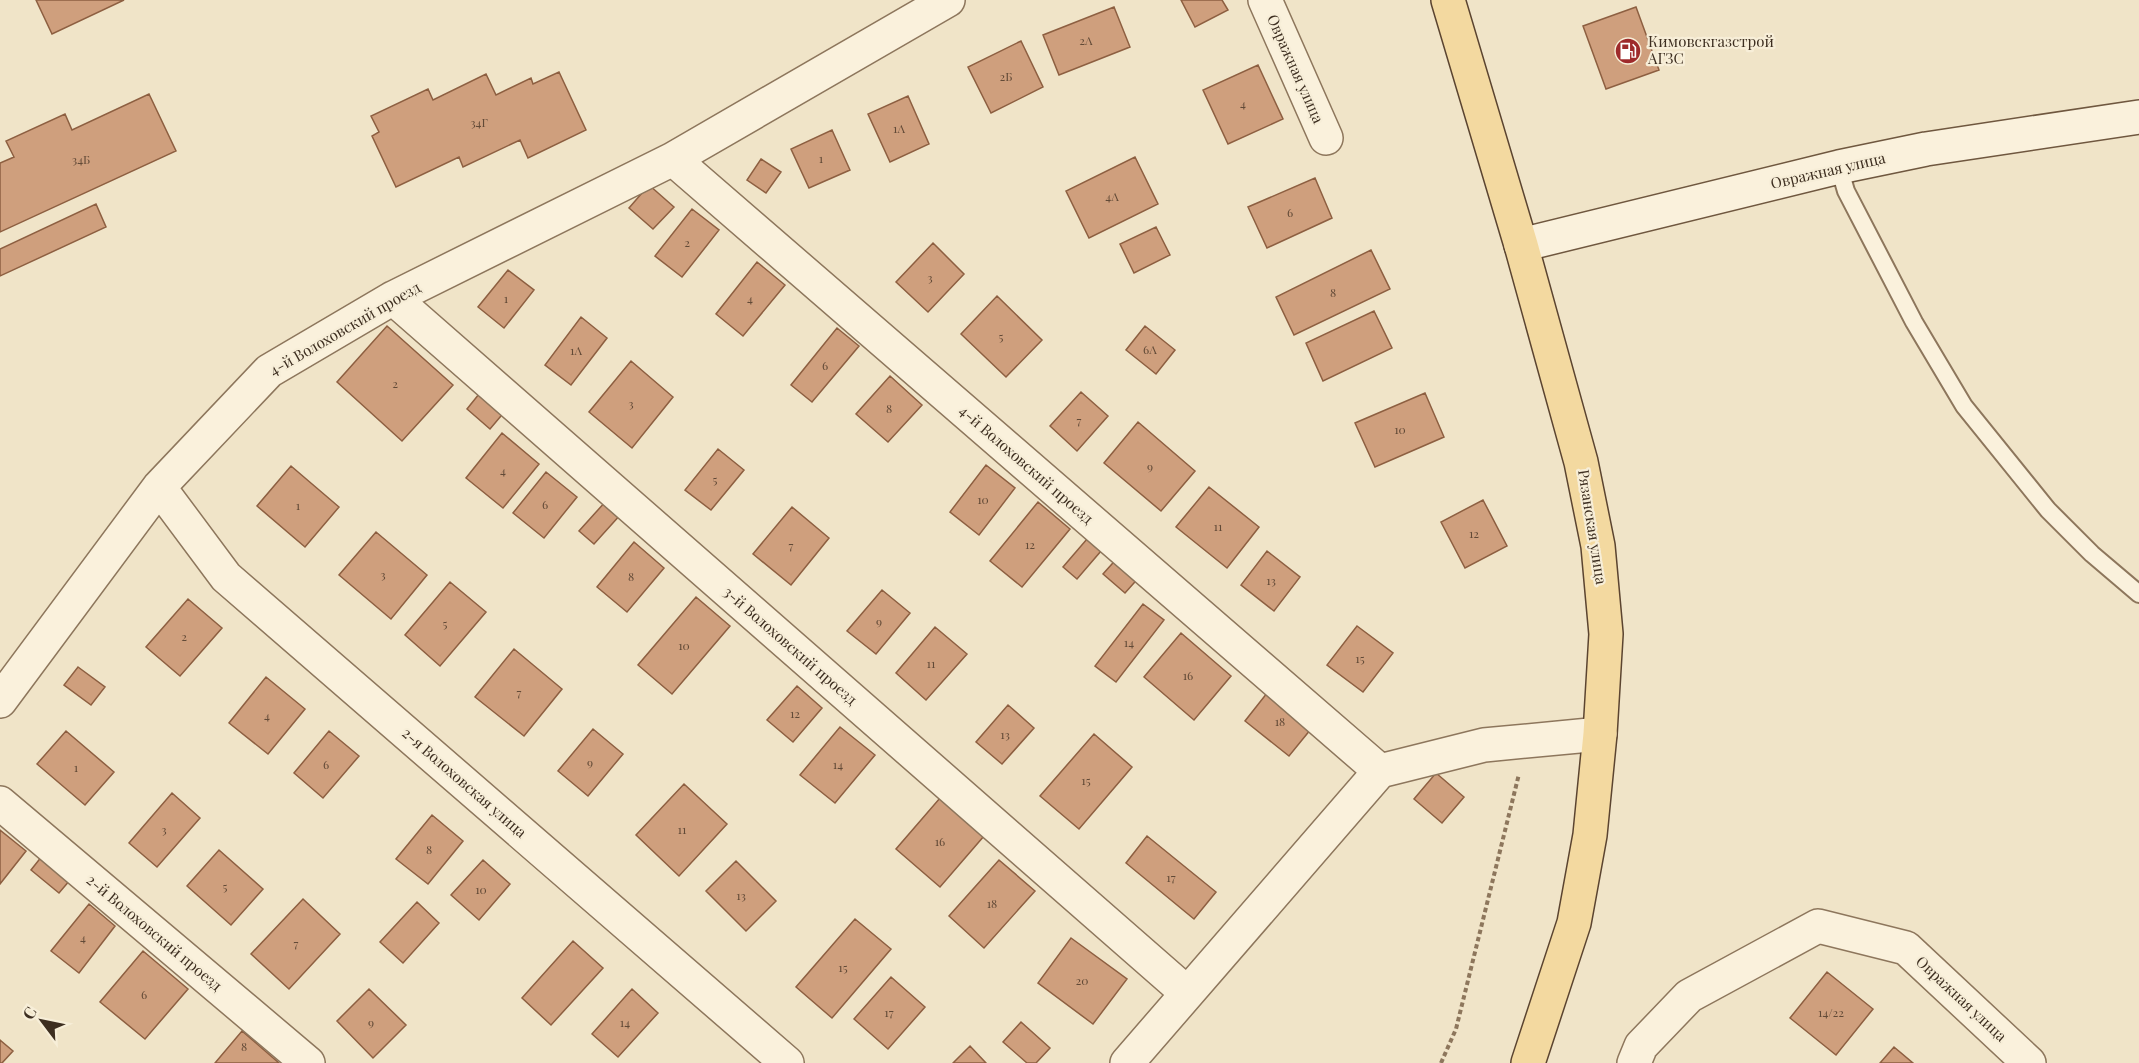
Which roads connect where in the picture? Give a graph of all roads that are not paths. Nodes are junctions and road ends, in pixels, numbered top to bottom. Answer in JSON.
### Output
{"nodes":[{"id":1,"x":948,"y":0,"type":"edge"},
{"id":2,"x":1264,"y":0,"type":"edge"},
{"id":3,"x":1448,"y":0,"type":"edge"},
{"id":4,"x":2139,"y":117,"type":"edge"},
{"id":5,"x":1326,"y":138,"type":"dead end"},
{"id":6,"x":673,"y":159,"type":"junction"},
{"id":7,"x":1839,"y":167,"type":"junction"},
{"id":8,"x":1521,"y":245,"type":"junction"},
{"id":9,"x":393,"y":298,"type":"junction"},
{"id":10,"x":159,"y":487,"type":"junction"},
{"id":11,"x":2139,"y":594,"type":"edge"},
{"id":12,"x":0,"y":701,"type":"edge"},
{"id":13,"x":1600,"y":734,"type":"junction"},
{"id":14,"x":1380,"y":771,"type":"junction"},
{"id":15,"x":0,"y":803,"type":"edge"},
{"id":16,"x":1187,"y":993,"type":"junction"},
{"id":17,"x":308,"y":1063,"type":"edge"},
{"id":18,"x":787,"y":1063,"type":"edge"},
{"id":19,"x":1127,"y":1063,"type":"edge"},
{"id":20,"x":1528,"y":1063,"type":"edge"},
{"id":21,"x":1634,"y":1063,"type":"edge"},
{"id":22,"x":2029,"y":1063,"type":"edge"}],
"edges":[{"from":1,"to":6,"type":"street","name":"4-й Волоховский проезд"},
{"from":2,"to":5,"type":"street","name":"Овражная улица"},
{"from":3,"to":8,"type":"main road","name":"Рязанская улица"},
{"from":4,"to":7,"type":"street","name":"Овражная улица"},
{"from":6,"to":9,"type":"street","name":"4-й Волоховский проезд"},
{"from":6,"to":14,"type":"street","name":"4-й Волоховский проезд"},
{"from":7,"to":8,"type":"street","name":"Овражная улица"},
{"from":7,"to":11,"type":"lane"},
{"from":8,"to":13,"type":"main road","name":"Рязанская улица"},
{"from":9,"to":10,"type":"street","name":"4-й Волоховский проезд"},
{"from":9,"to":16,"type":"street","name":"3-й Волоховский проезд"},
{"from":10,"to":12,"type":"street","name":"4-й Волоховский проезд"},
{"from":10,"to":18,"type":"street","name":"2-я Волоховская улица"},
{"from":13,"to":14,"type":"street"},
{"from":13,"to":20,"type":"main road","name":"Рязанская улица"},
{"from":14,"to":16,"type":"street"},
{"from":15,"to":17,"type":"street","name":"2-й Волоховский проезд"},
{"from":16,"to":19,"type":"street"},
{"from":21,"to":22,"type":"street","name":"Овражная улица"}]}
